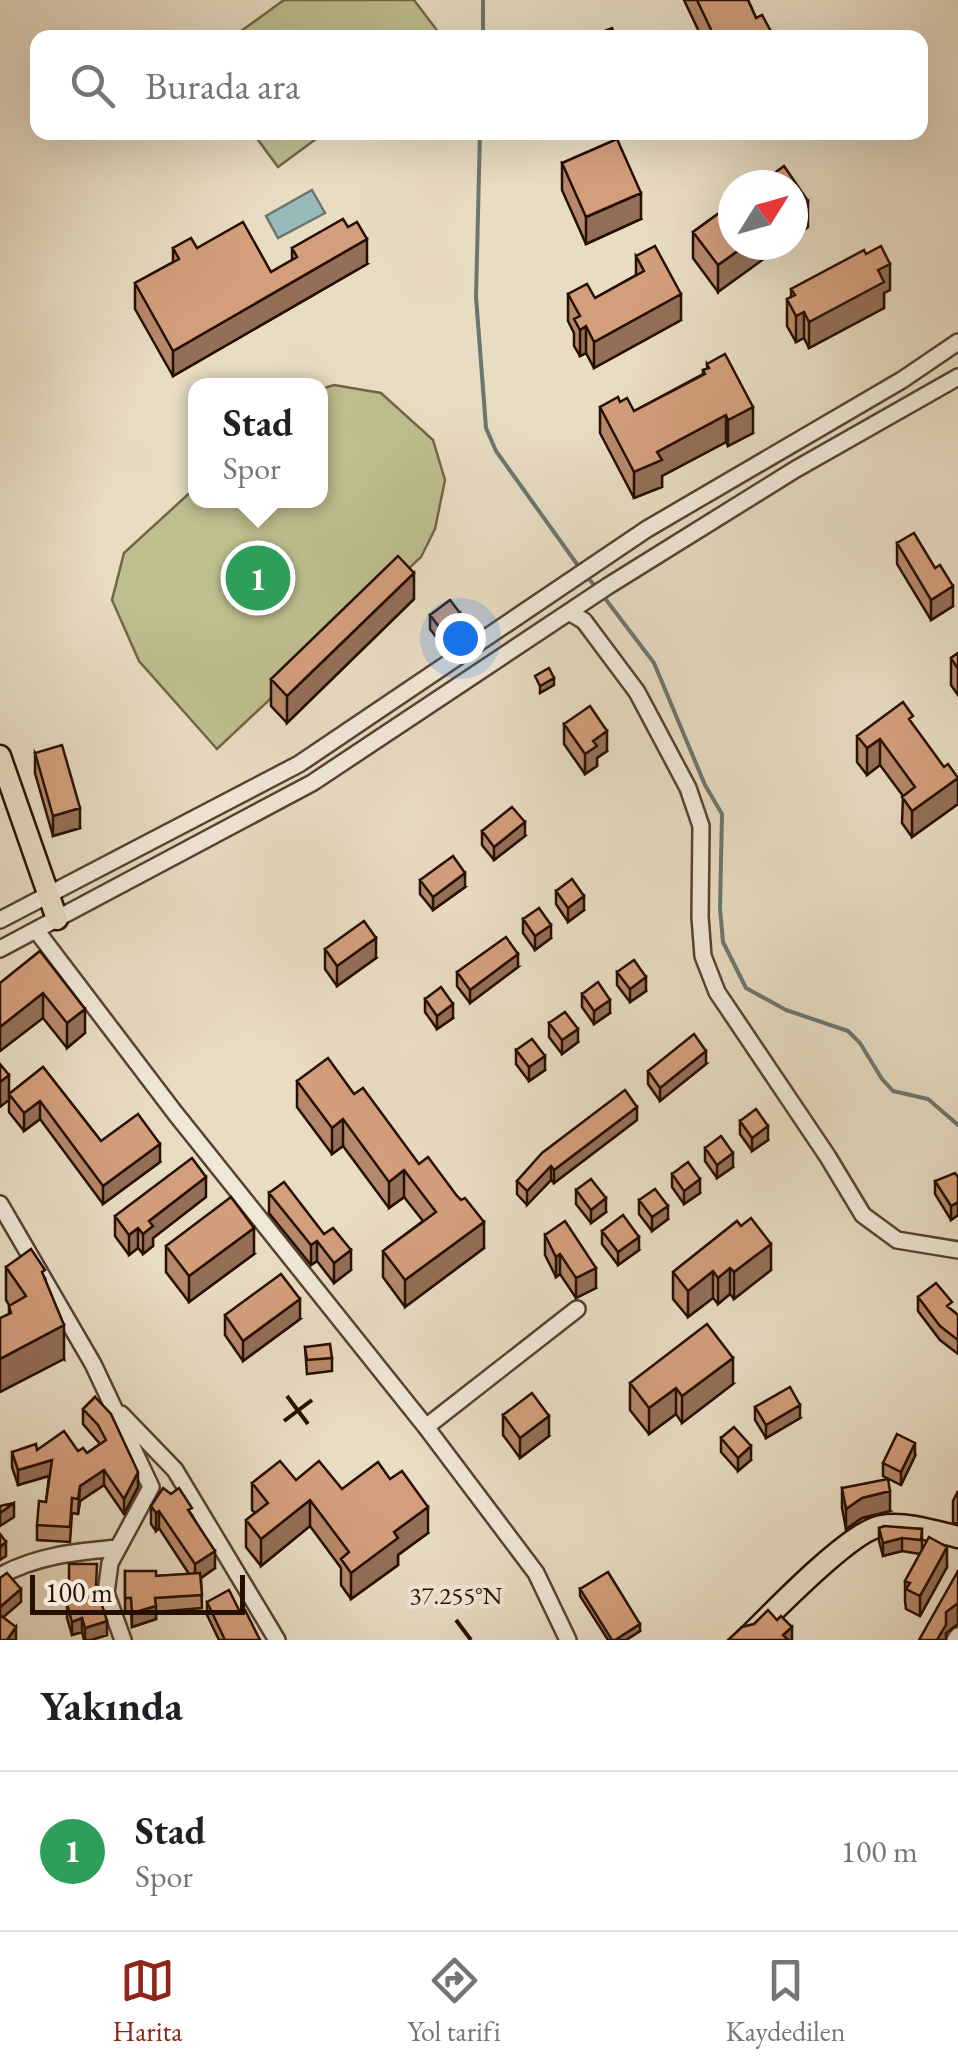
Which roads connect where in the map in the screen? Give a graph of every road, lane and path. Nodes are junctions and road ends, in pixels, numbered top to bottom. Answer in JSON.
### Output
{"nodes":[{"id":1,"x":958,"y":342,"type":"edge"},
{"id":2,"x":958,"y":377,"type":"edge"},
{"id":3,"x":569,"y":612,"type":"junction"},
{"id":4,"x":0,"y":756,"type":"edge"},
{"id":5,"x":50,"y":895,"type":"junction"},
{"id":6,"x":57,"y":919,"type":"junction"},
{"id":7,"x":0,"y":920,"type":"edge"},
{"id":8,"x":36,"y":930,"type":"junction"},
{"id":9,"x":0,"y":949,"type":"edge"},
{"id":10,"x":0,"y":1204,"type":"edge"},
{"id":11,"x":958,"y":1250,"type":"edge"},
{"id":12,"x":576,"y":1310,"type":"dead end"},
{"id":13,"x":112,"y":1404,"type":"junction"},
{"id":14,"x":426,"y":1426,"type":"junction"},
{"id":15,"x":958,"y":1537,"type":"edge"},
{"id":16,"x":118,"y":1548,"type":"junction"},
{"id":17,"x":0,"y":1576,"type":"edge"},
{"id":18,"x":122,"y":1640,"type":"edge"},
{"id":19,"x":277,"y":1640,"type":"edge"},
{"id":20,"x":568,"y":1640,"type":"edge"},
{"id":21,"x":745,"y":1640,"type":"edge"}],
"edges":[{"from":1,"to":5,"type":"street"},
{"from":2,"to":3,"type":"street"},
{"from":3,"to":6,"type":"street"},
{"from":3,"to":11,"type":"street"},
{"from":4,"to":5,"type":"main road"},
{"from":5,"to":6,"type":"main road"},
{"from":5,"to":7,"type":"street"},
{"from":6,"to":8,"type":"street"},
{"from":8,"to":9,"type":"street"},
{"from":8,"to":14,"type":"street"},
{"from":10,"to":13,"type":"street"},
{"from":12,"to":14,"type":"street"},
{"from":13,"to":16,"type":"street"},
{"from":13,"to":19,"type":"street"},
{"from":14,"to":20,"type":"street"},
{"from":15,"to":21,"type":"main road"},
{"from":16,"to":17,"type":"street"},
{"from":16,"to":18,"type":"street"}]}
